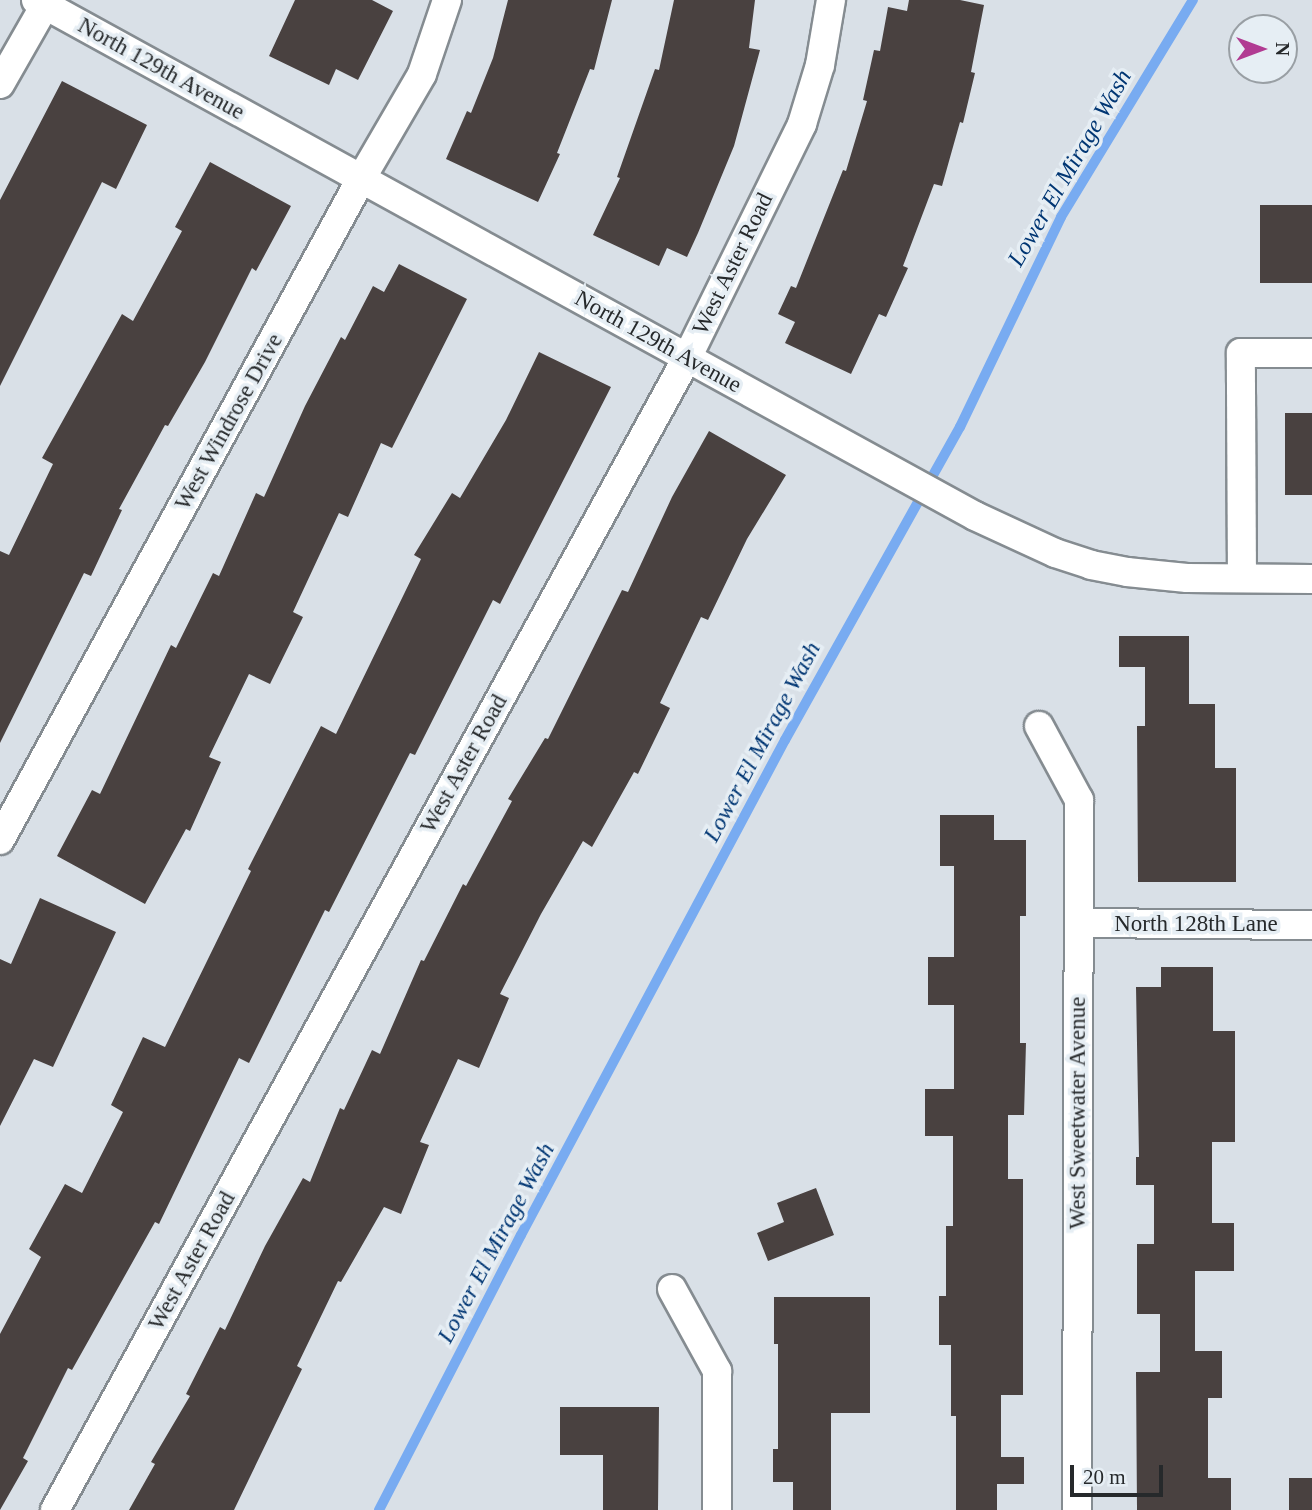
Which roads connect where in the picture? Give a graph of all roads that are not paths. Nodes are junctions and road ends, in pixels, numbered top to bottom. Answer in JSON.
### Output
{"nodes":[{"id":1,"x":447,"y":0,"type":"edge"},
{"id":2,"x":831,"y":0,"type":"edge"},
{"id":3,"x":43,"y":2,"type":"edge"},
{"id":4,"x":0,"y":84,"type":"edge"},
{"id":5,"x":361,"y":179,"type":"junction"},
{"id":6,"x":1312,"y":354,"type":"edge"},
{"id":7,"x":687,"y":358,"type":"junction"},
{"id":8,"x":1242,"y":578,"type":"junction"},
{"id":9,"x":1312,"y":579,"type":"edge"},
{"id":10,"x":1039,"y":726,"type":"dead end"},
{"id":11,"x":0,"y":839,"type":"edge"},
{"id":12,"x":1079,"y":923,"type":"junction"},
{"id":13,"x":1312,"y":925,"type":"edge"},
{"id":14,"x":672,"y":1289,"type":"dead end"},
{"id":15,"x":55,"y":1510,"type":"edge"},
{"id":16,"x":717,"y":1510,"type":"edge"},
{"id":17,"x":1077,"y":1510,"type":"edge"}],
"edges":[{"from":1,"to":5,"type":"street","name":"West Windrose Drive"},
{"from":2,"to":7,"type":"street","name":"West Aster Road"},
{"from":3,"to":4,"type":"street"},
{"from":3,"to":5,"type":"street","name":"North 129th Avenue"},
{"from":5,"to":7,"type":"street","name":"North 129th Avenue"},
{"from":5,"to":11,"type":"street","name":"West Windrose Drive"},
{"from":6,"to":8,"type":"street"},
{"from":7,"to":8,"type":"street","name":"North 129th Avenue"},
{"from":7,"to":15,"type":"street","name":"West Aster Road"},
{"from":8,"to":9,"type":"street","name":"North 129th Avenue"},
{"from":10,"to":12,"type":"street","name":"West Sweetwater Avenue"},
{"from":12,"to":13,"type":"street","name":"North 128th Lane"},
{"from":12,"to":17,"type":"street","name":"West Sweetwater Avenue"},
{"from":14,"to":16,"type":"street"}]}
